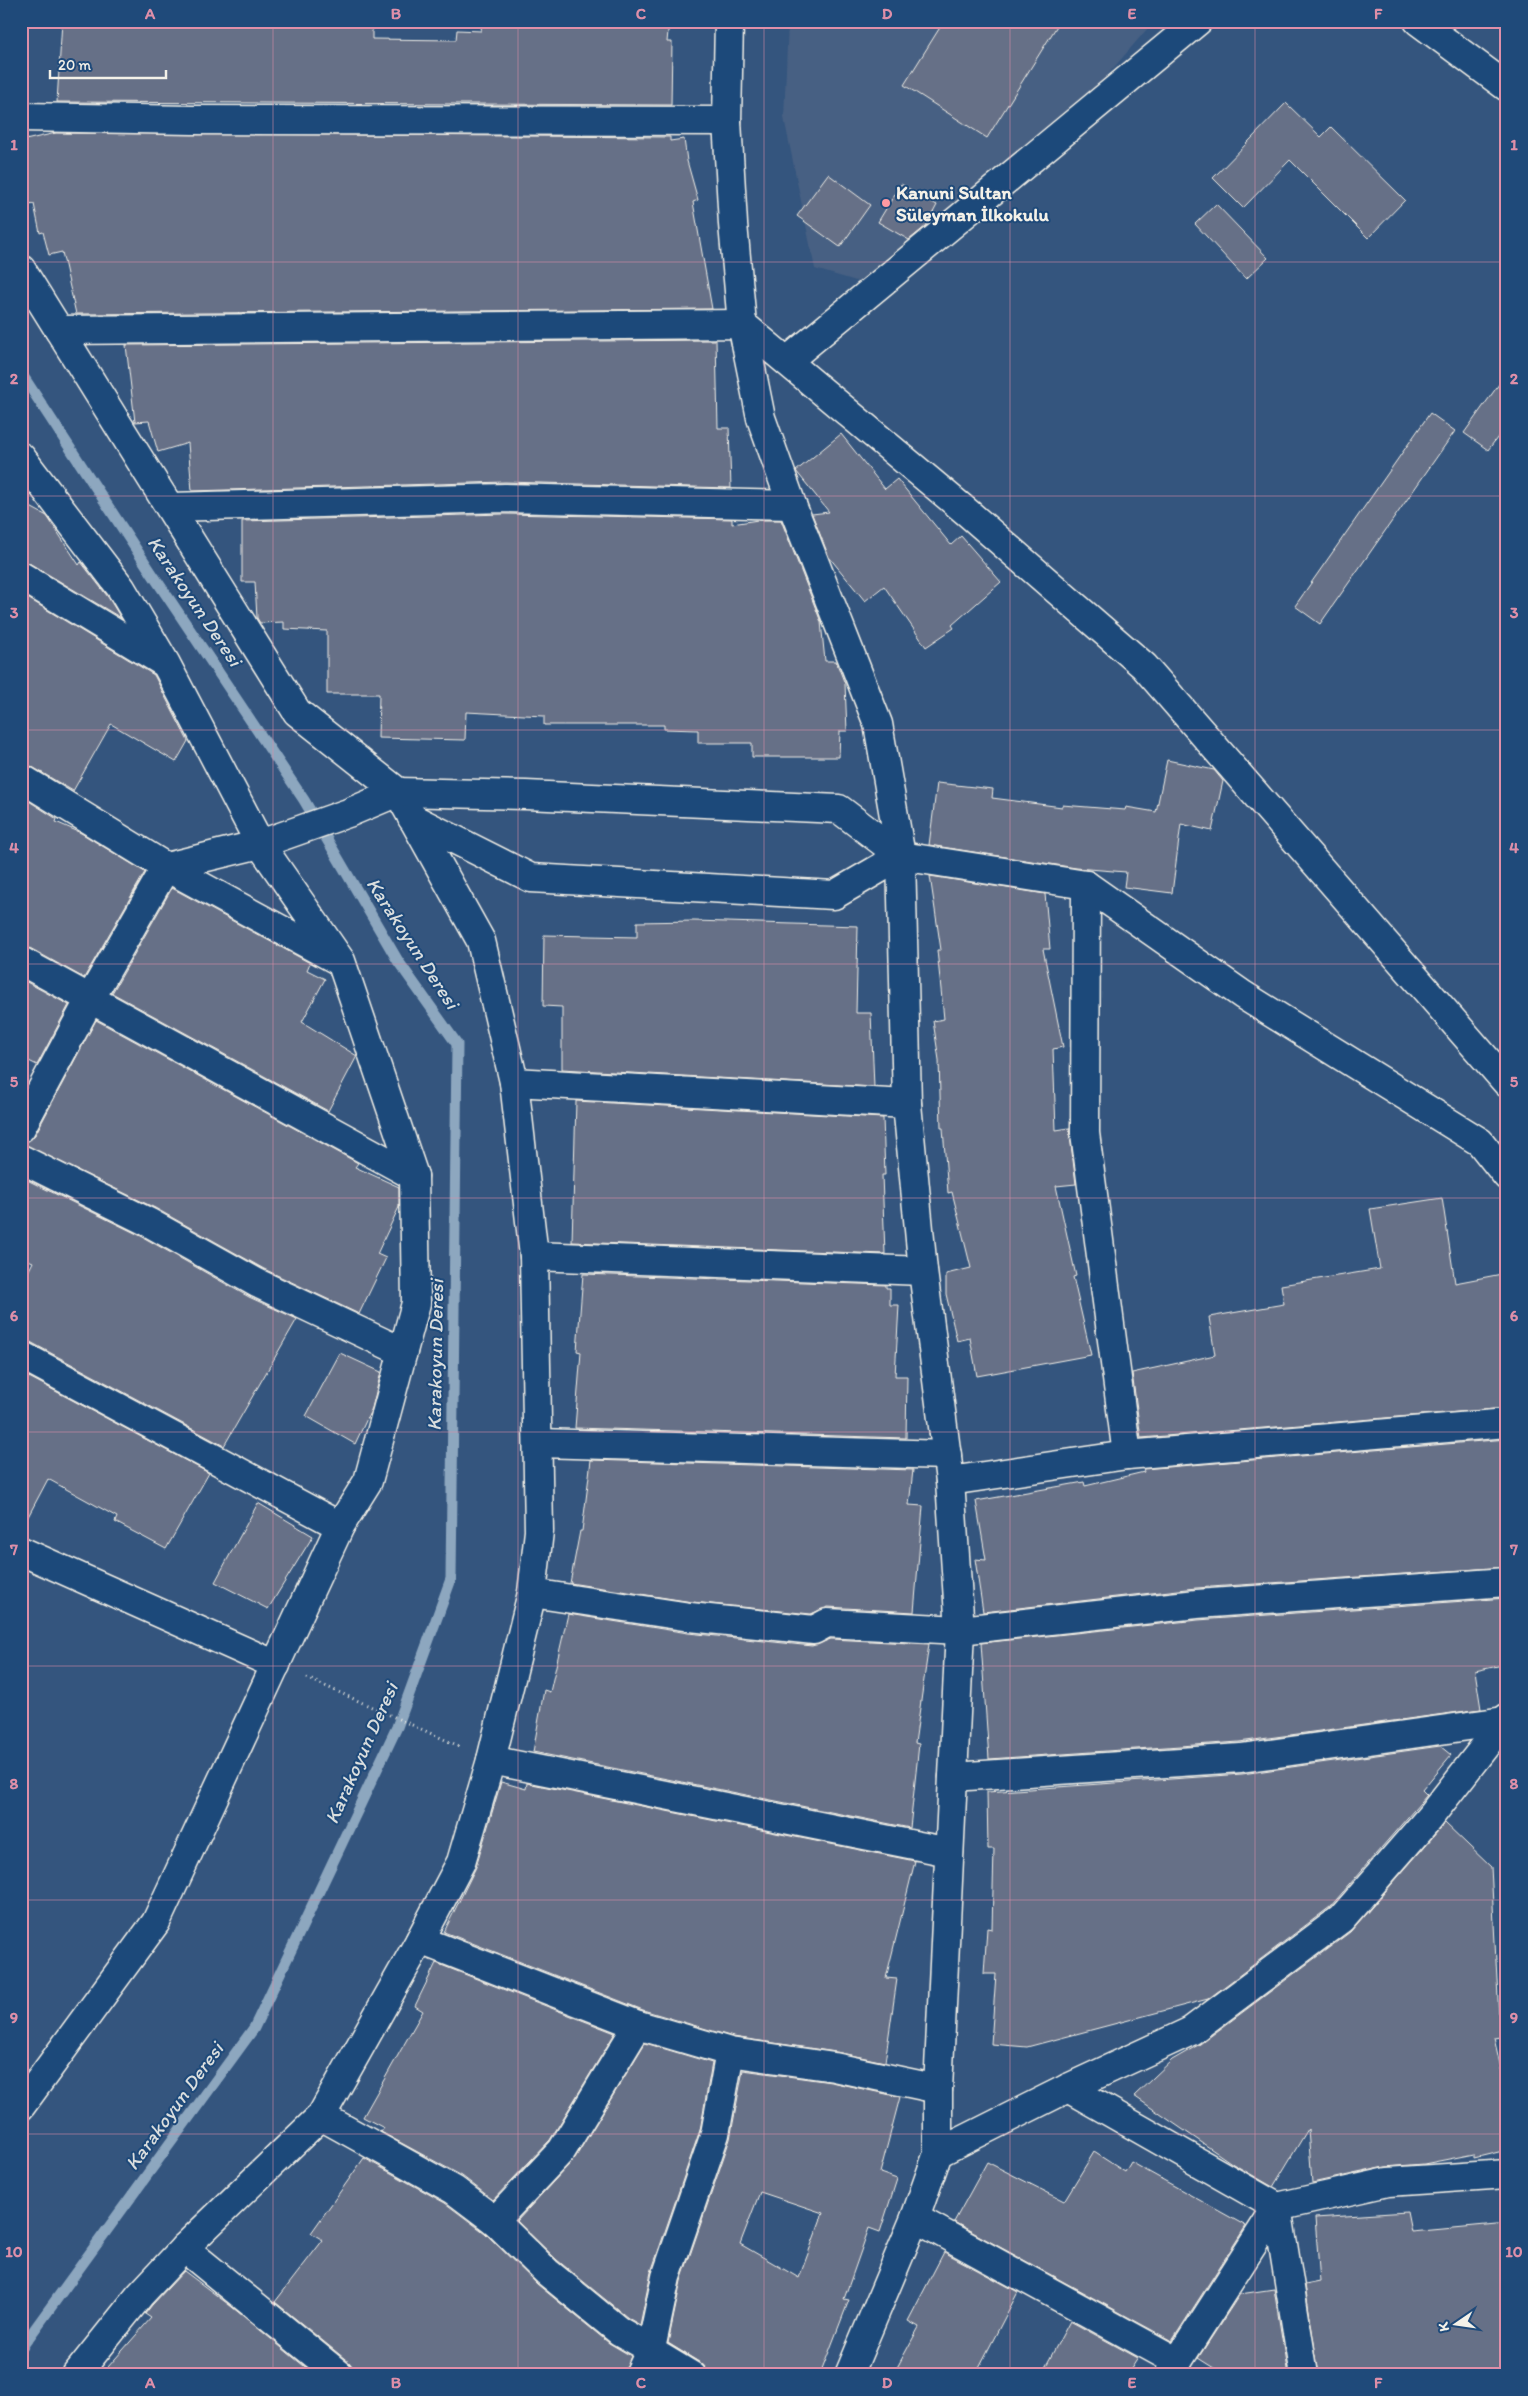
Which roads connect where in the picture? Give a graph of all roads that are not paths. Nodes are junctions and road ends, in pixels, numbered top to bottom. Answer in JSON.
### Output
{"nodes":[{"id":1,"x":729,"y":21,"type":"edge"},
{"id":2,"x":1198,"y":21,"type":"edge"},
{"id":3,"x":1418,"y":21,"type":"edge"},
{"id":4,"x":1507,"y":87,"type":"edge"},
{"id":5,"x":21,"y":117,"type":"edge"},
{"id":6,"x":727,"y":121,"type":"junction"},
{"id":7,"x":21,"y":269,"type":"edge"},
{"id":8,"x":742,"y":324,"type":"junction"},
{"id":9,"x":59,"y":330,"type":"junction"},
{"id":10,"x":788,"y":362,"type":"junction"},
{"id":11,"x":21,"y":457,"type":"edge"},
{"id":12,"x":792,"y":505,"type":"junction"},
{"id":13,"x":170,"y":507,"type":"junction"},
{"id":14,"x":21,"y":576,"type":"edge"},
{"id":15,"x":166,"y":664,"type":"junction"},
{"id":16,"x":21,"y":778,"type":"edge"},
{"id":17,"x":398,"y":792,"type":"junction"},
{"id":18,"x":412,"y":818,"type":"junction"},
{"id":19,"x":260,"y":844,"type":"junction"},
{"id":20,"x":901,"y":856,"type":"junction"},
{"id":21,"x":166,"y":867,"type":"junction"},
{"id":22,"x":1086,"y":885,"type":"junction"},
{"id":23,"x":21,"y":961,"type":"edge"},
{"id":24,"x":341,"y":961,"type":"junction"},
{"id":25,"x":90,"y":999,"type":"junction"},
{"id":26,"x":514,"y":1082,"type":"junction"},
{"id":27,"x":1507,"y":1082,"type":"edge"},
{"id":28,"x":906,"y":1104,"type":"junction"},
{"id":29,"x":21,"y":1128,"type":"edge"},
{"id":30,"x":21,"y":1158,"type":"edge"},
{"id":31,"x":414,"y":1176,"type":"junction"},
{"id":32,"x":1507,"y":1176,"type":"edge"},
{"id":33,"x":534,"y":1256,"type":"junction"},
{"id":34,"x":923,"y":1271,"type":"junction"},
{"id":35,"x":403,"y":1352,"type":"junction"},
{"id":36,"x":21,"y":1355,"type":"edge"},
{"id":37,"x":1507,"y":1423,"type":"edge"},
{"id":38,"x":539,"y":1443,"type":"junction"},
{"id":39,"x":1127,"y":1455,"type":"junction"},
{"id":40,"x":948,"y":1468,"type":"junction"},
{"id":41,"x":340,"y":1526,"type":"junction"},
{"id":42,"x":21,"y":1551,"type":"edge"},
{"id":43,"x":1507,"y":1582,"type":"edge"},
{"id":44,"x":532,"y":1593,"type":"junction"},
{"id":45,"x":960,"y":1630,"type":"junction"},
{"id":46,"x":276,"y":1666,"type":"junction"},
{"id":47,"x":1506,"y":1719,"type":"edge"},
{"id":48,"x":491,"y":1760,"type":"junction"},
{"id":49,"x":953,"y":1777,"type":"junction"},
{"id":50,"x":949,"y":1852,"type":"junction"},
{"id":51,"x":420,"y":1940,"type":"junction"},
{"id":52,"x":638,"y":2025,"type":"junction"},
{"id":53,"x":730,"y":2052,"type":"junction"},
{"id":54,"x":938,"y":2088,"type":"junction"},
{"id":55,"x":1068,"y":2088,"type":"junction"},
{"id":56,"x":21,"y":2106,"type":"edge"},
{"id":57,"x":321,"y":2116,"type":"junction"},
{"id":58,"x":938,"y":2153,"type":"junction"},
{"id":59,"x":1507,"y":2174,"type":"edge"},
{"id":60,"x":1277,"y":2207,"type":"junction"},
{"id":61,"x":915,"y":2218,"type":"junction"},
{"id":62,"x":495,"y":2221,"type":"junction"},
{"id":63,"x":184,"y":2248,"type":"junction"},
{"id":64,"x":651,"y":2349,"type":"junction"},
{"id":65,"x":1174,"y":2368,"type":"edge"},
{"id":66,"x":76,"y":2375,"type":"edge"},
{"id":67,"x":340,"y":2375,"type":"edge"},
{"id":68,"x":639,"y":2375,"type":"edge"},
{"id":69,"x":694,"y":2375,"type":"edge"},
{"id":70,"x":849,"y":2375,"type":"edge"},
{"id":71,"x":1304,"y":2375,"type":"edge"}],
"edges":[{"from":1,"to":6,"type":"street"},
{"from":2,"to":10,"type":"street"},
{"from":3,"to":4,"type":"street"},
{"from":5,"to":6,"type":"street"},
{"from":6,"to":8,"type":"street"},
{"from":7,"to":9,"type":"street"},
{"from":8,"to":9,"type":"street"},
{"from":8,"to":10,"type":"street"},
{"from":8,"to":12,"type":"street"},
{"from":9,"to":13,"type":"street"},
{"from":10,"to":27,"type":"street"},
{"from":11,"to":15,"type":"street"},
{"from":12,"to":13,"type":"street"},
{"from":12,"to":20,"type":"street"},
{"from":13,"to":17,"type":"street"},
{"from":14,"to":15,"type":"street"},
{"from":15,"to":19,"type":"street"},
{"from":16,"to":21,"type":"street"},
{"from":17,"to":18,"type":"street"},
{"from":17,"to":19,"type":"street"},
{"from":17,"to":20,"type":"street"},
{"from":18,"to":20,"type":"street"},
{"from":18,"to":26,"type":"street"},
{"from":19,"to":21,"type":"street"},
{"from":19,"to":24,"type":"street"},
{"from":20,"to":22,"type":"street"},
{"from":20,"to":28,"type":"street"},
{"from":21,"to":24,"type":"street"},
{"from":21,"to":25,"type":"street"},
{"from":22,"to":32,"type":"street"},
{"from":22,"to":39,"type":"street"},
{"from":23,"to":25,"type":"street"},
{"from":24,"to":31,"type":"street"},
{"from":25,"to":29,"type":"street"},
{"from":25,"to":31,"type":"street"},
{"from":26,"to":28,"type":"street"},
{"from":26,"to":33,"type":"street"},
{"from":28,"to":34,"type":"street"},
{"from":30,"to":35,"type":"street"},
{"from":31,"to":35,"type":"street"},
{"from":33,"to":34,"type":"street"},
{"from":33,"to":38,"type":"street"},
{"from":34,"to":40,"type":"street"},
{"from":35,"to":41,"type":"street"},
{"from":36,"to":41,"type":"street"},
{"from":37,"to":39,"type":"street"},
{"from":38,"to":40,"type":"street"},
{"from":38,"to":44,"type":"street"},
{"from":39,"to":40,"type":"street"},
{"from":40,"to":45,"type":"street"},
{"from":41,"to":46,"type":"street"},
{"from":42,"to":46,"type":"street"},
{"from":43,"to":45,"type":"street"},
{"from":44,"to":45,"type":"street"},
{"from":44,"to":48,"type":"street"},
{"from":45,"to":49,"type":"street"},
{"from":46,"to":56,"type":"street"},
{"from":47,"to":49,"type":"street"},
{"from":47,"to":55,"type":"street"},
{"from":48,"to":50,"type":"street"},
{"from":48,"to":51,"type":"street"},
{"from":49,"to":50,"type":"street"},
{"from":50,"to":54,"type":"street"},
{"from":51,"to":52,"type":"street"},
{"from":51,"to":57,"type":"street"},
{"from":52,"to":53,"type":"street"},
{"from":52,"to":62,"type":"street"},
{"from":53,"to":54,"type":"street"},
{"from":53,"to":64,"type":"street"},
{"from":54,"to":58,"type":"street"},
{"from":55,"to":58,"type":"street"},
{"from":55,"to":60,"type":"street"},
{"from":57,"to":62,"type":"street"},
{"from":57,"to":63,"type":"street"},
{"from":58,"to":61,"type":"street"},
{"from":59,"to":60,"type":"street"},
{"from":60,"to":65,"type":"street"},
{"from":60,"to":71,"type":"street"},
{"from":61,"to":65,"type":"street"},
{"from":61,"to":70,"type":"street"},
{"from":62,"to":64,"type":"street"},
{"from":63,"to":66,"type":"street"},
{"from":63,"to":67,"type":"street"},
{"from":64,"to":68,"type":"street"},
{"from":64,"to":69,"type":"lane"}]}
